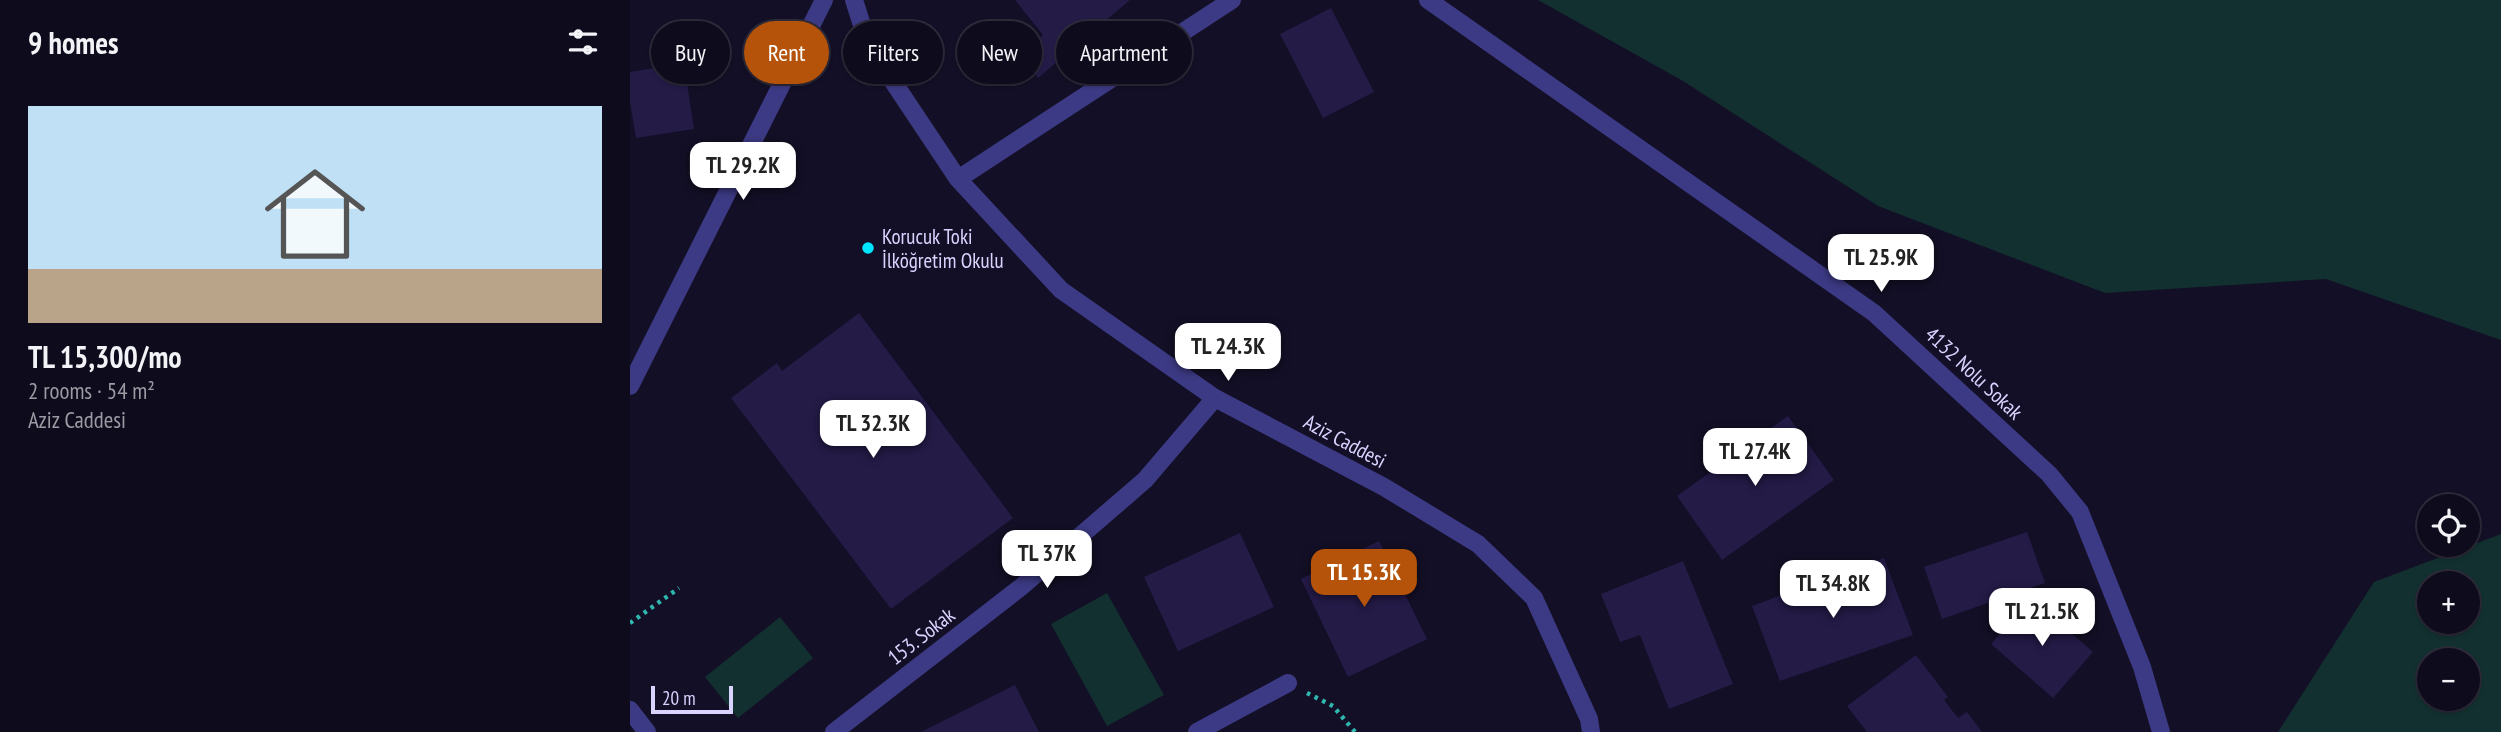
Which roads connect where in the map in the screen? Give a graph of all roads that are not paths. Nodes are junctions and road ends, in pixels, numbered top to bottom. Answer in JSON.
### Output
{"nodes":[{"id":1,"x":824,"y":0,"type":"edge"},
{"id":2,"x":854,"y":0,"type":"edge"},
{"id":3,"x":1232,"y":0,"type":"edge"},
{"id":4,"x":1428,"y":0,"type":"edge"},
{"id":5,"x":958,"y":179,"type":"junction"},
{"id":6,"x":630,"y":386,"type":"edge"},
{"id":7,"x":1215,"y":398,"type":"junction"},
{"id":8,"x":1288,"y":683,"type":"road end"},
{"id":9,"x":630,"y":710,"type":"edge"},
{"id":10,"x":647,"y":732,"type":"edge"},
{"id":11,"x":834,"y":732,"type":"edge"},
{"id":12,"x":1197,"y":732,"type":"edge"},
{"id":13,"x":1591,"y":732,"type":"edge"},
{"id":14,"x":2161,"y":732,"type":"edge"}],
"edges":[{"from":1,"to":6,"type":"street"},
{"from":2,"to":5,"type":"street","name":"Aziz Caddesi"},
{"from":3,"to":5,"type":"street"},
{"from":4,"to":14,"type":"street","name":"4132 Nolu Sokak"},
{"from":5,"to":7,"type":"street","name":"Aziz Caddesi"},
{"from":7,"to":11,"type":"street","name":"153. Sokak"},
{"from":7,"to":13,"type":"street","name":"Aziz Caddesi"},
{"from":8,"to":12,"type":"street"},
{"from":9,"to":10,"type":"street"}]}
